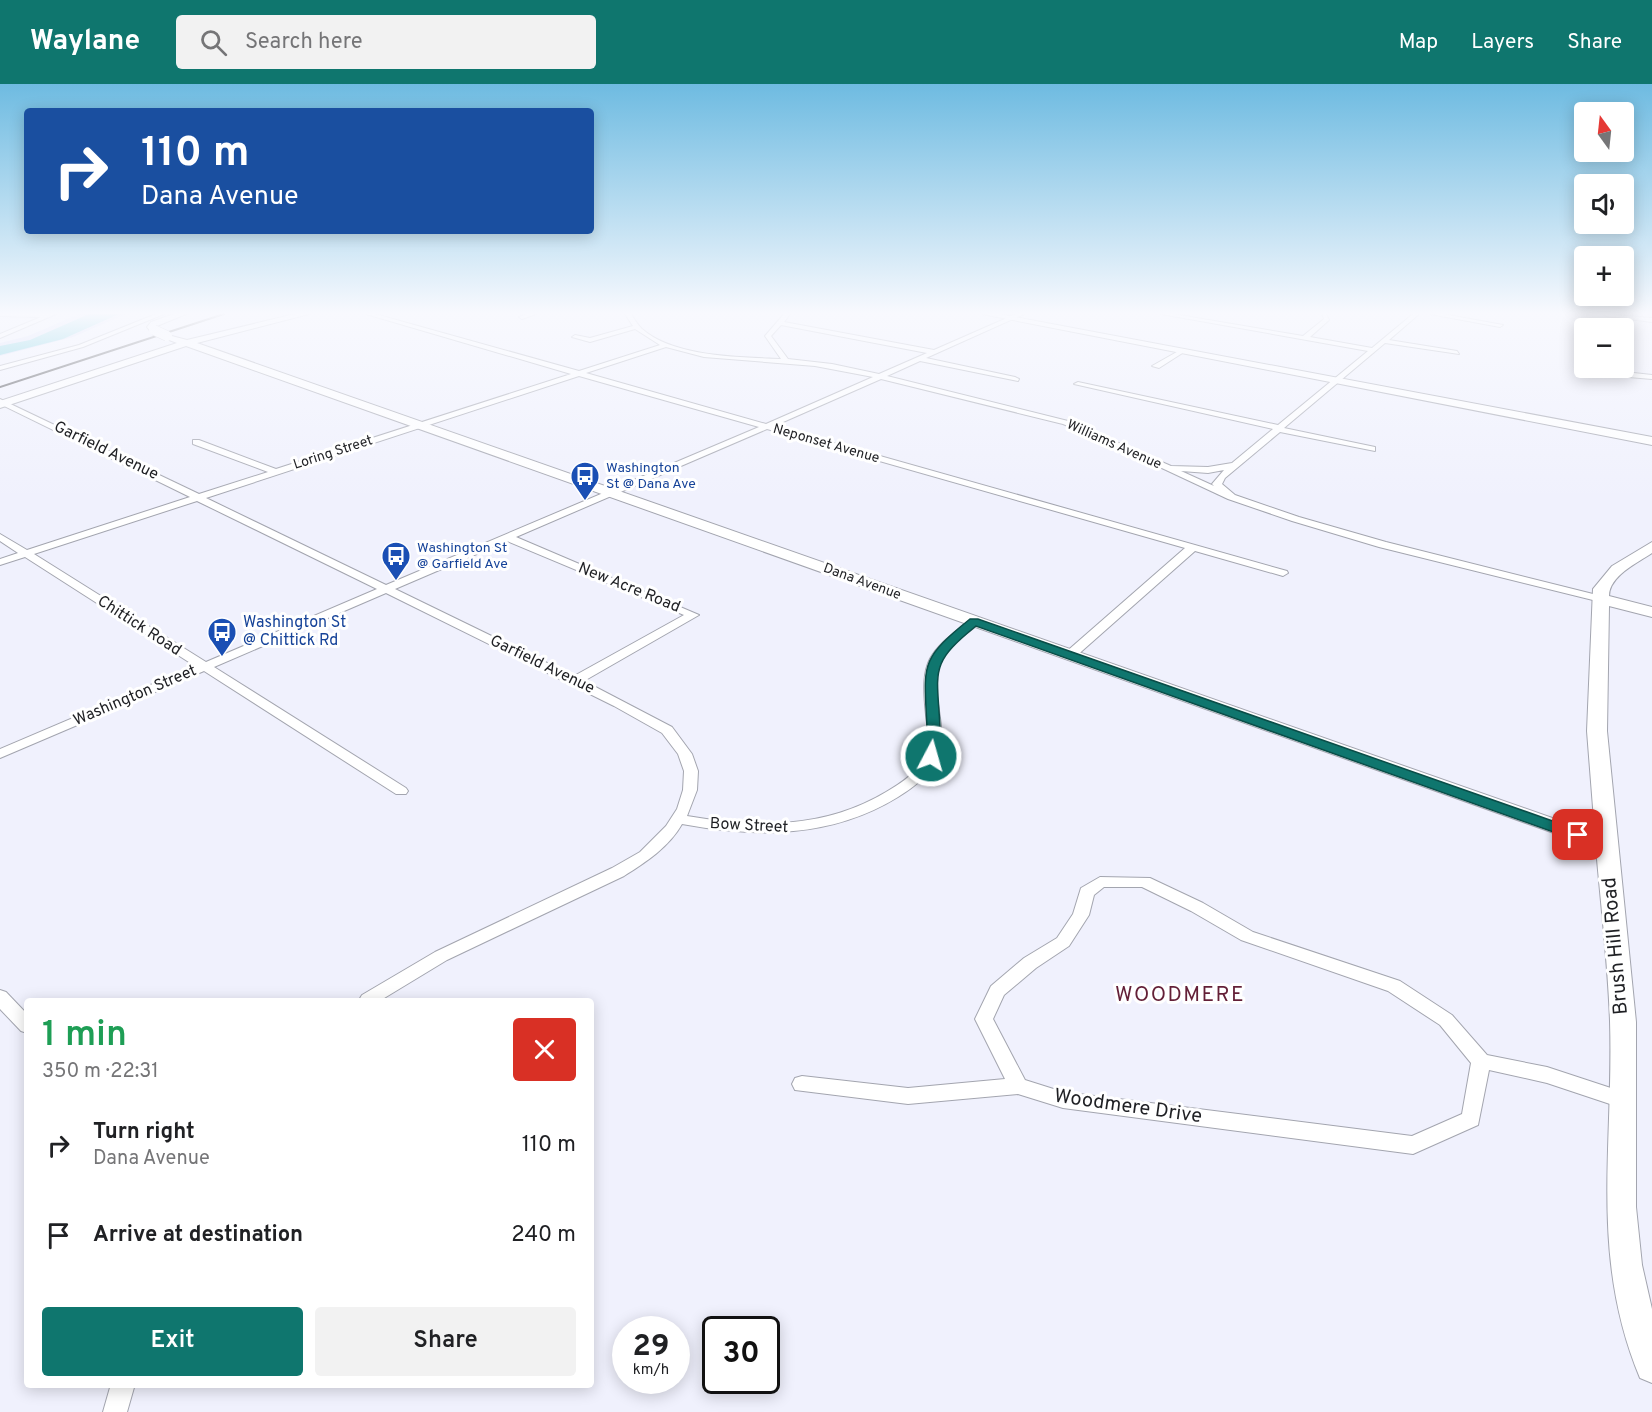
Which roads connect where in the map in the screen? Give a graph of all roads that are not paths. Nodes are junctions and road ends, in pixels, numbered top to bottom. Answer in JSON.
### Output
{"nodes":[{"id":1,"x":81,"y":376,"type":"edge"},
{"id":2,"x":286,"y":376,"type":"edge"},
{"id":3,"x":570,"y":376,"type":"edge"},
{"id":4,"x":589,"y":376,"type":"edge"},
{"id":5,"x":874,"y":376,"type":"edge"},
{"id":6,"x":997,"y":376,"type":"edge"},
{"id":7,"x":1315,"y":376,"type":"edge"},
{"id":8,"x":1342,"y":376,"type":"edge"},
{"id":9,"x":878,"y":377,"type":"junction"},
{"id":10,"x":1015,"y":380,"type":"dead end"},
{"id":11,"x":1337,"y":380,"type":"junction"},
{"id":12,"x":1078,"y":384,"type":"dead end"},
{"id":13,"x":2,"y":402,"type":"edge"},
{"id":14,"x":422,"y":424,"type":"junction"},
{"id":15,"x":766,"y":427,"type":"junction"},
{"id":16,"x":1279,"y":429,"type":"junction"},
{"id":17,"x":1652,"y":441,"type":"edge"},
{"id":18,"x":196,"y":442,"type":"dead end"},
{"id":19,"x":1372,"y":449,"type":"dead end"},
{"id":20,"x":1155,"y":463,"type":"junction"},
{"id":21,"x":1234,"y":465,"type":"junction"},
{"id":22,"x":276,"y":472,"type":"junction"},
{"id":23,"x":611,"y":493,"type":"junction"},
{"id":24,"x":1227,"y":495,"type":"junction"},
{"id":25,"x":200,"y":497,"type":"junction"},
{"id":26,"x":0,"y":537,"type":"edge"},
{"id":27,"x":506,"y":537,"type":"junction"},
{"id":28,"x":1652,"y":546,"type":"edge"},
{"id":29,"x":1192,"y":548,"type":"junction"},
{"id":30,"x":26,"y":554,"type":"junction"},
{"id":31,"x":0,"y":562,"type":"edge"},
{"id":32,"x":1283,"y":573,"type":"dead end"},
{"id":33,"x":386,"y":589,"type":"junction"},
{"id":34,"x":1601,"y":598,"type":"junction"},
{"id":35,"x":1652,"y":612,"type":"edge"},
{"id":36,"x":974,"y":622,"type":"junction"},
{"id":37,"x":1070,"y":655,"type":"junction"},
{"id":38,"x":203,"y":667,"type":"junction"},
{"id":39,"x":575,"y":681,"type":"junction"},
{"id":40,"x":0,"y":754,"type":"edge"},
{"id":41,"x":401,"y":791,"type":"dead end"},
{"id":42,"x":678,"y":819,"type":"junction"},
{"id":43,"x":1608,"y":844,"type":"junction"},
{"id":44,"x":0,"y":997,"type":"edge"},
{"id":45,"x":371,"y":998,"type":"edge"},
{"id":46,"x":24,"y":1023,"type":"edge"},
{"id":47,"x":1481,"y":1061,"type":"junction"},
{"id":48,"x":802,"y":1084,"type":"dead end"},
{"id":49,"x":1018,"y":1086,"type":"junction"},
{"id":50,"x":1622,"y":1100,"type":"junction"},
{"id":51,"x":1652,"y":1366,"type":"edge"},
{"id":52,"x":122,"y":1388,"type":"edge"},
{"id":53,"x":115,"y":1412,"type":"edge"}],
"edges":[{"from":1,"to":13,"type":"street"},
{"from":2,"to":14,"type":"street","name":"Dana Avenue"},
{"from":3,"to":14,"type":"street","name":"Loring Street"},
{"from":4,"to":15,"type":"street","name":"Neponset Avenue"},
{"from":5,"to":9,"type":"street","name":"Williams Avenue"},
{"from":6,"to":10,"type":"street"},
{"from":7,"to":11,"type":"street"},
{"from":8,"to":11,"type":"street"},
{"from":9,"to":15,"type":"street","name":"Washington Street"},
{"from":9,"to":20,"type":"street","name":"Williams Avenue"},
{"from":11,"to":16,"type":"street"},
{"from":11,"to":17,"type":"street"},
{"from":12,"to":16,"type":"street"},
{"from":13,"to":25,"type":"street","name":"Garfield Avenue"},
{"from":14,"to":22,"type":"street","name":"Loring Street"},
{"from":14,"to":23,"type":"street","name":"Dana Avenue"},
{"from":15,"to":23,"type":"street","name":"Washington Street"},
{"from":15,"to":29,"type":"street","name":"Neponset Avenue"},
{"from":16,"to":19,"type":"street"},
{"from":16,"to":21,"type":"street"},
{"from":18,"to":22,"type":"street"},
{"from":20,"to":21,"type":"street"},
{"from":20,"to":24,"type":"street","name":"Williams Avenue"},
{"from":21,"to":24,"type":"street"},
{"from":22,"to":25,"type":"street","name":"Loring Street"},
{"from":23,"to":27,"type":"street","name":"Washington Street"},
{"from":23,"to":36,"type":"street","name":"Dana Avenue"},
{"from":24,"to":34,"type":"street","name":"Williams Avenue"},
{"from":25,"to":30,"type":"street","name":"Loring Street"},
{"from":25,"to":33,"type":"street","name":"Garfield Avenue"},
{"from":26,"to":30,"type":"street","name":"Chittick Road"},
{"from":27,"to":33,"type":"street","name":"Washington Street"},
{"from":27,"to":39,"type":"street","name":"New Acre Road"},
{"from":28,"to":34,"type":"street","name":"Brush Hill Road"},
{"from":29,"to":32,"type":"street","name":"Neponset Avenue"},
{"from":29,"to":37,"type":"street"},
{"from":30,"to":31,"type":"street","name":"Loring Street"},
{"from":30,"to":38,"type":"street","name":"Chittick Road"},
{"from":33,"to":38,"type":"street","name":"Washington Street"},
{"from":33,"to":39,"type":"street","name":"Garfield Avenue"},
{"from":34,"to":35,"type":"street"},
{"from":34,"to":43,"type":"street","name":"Brush Hill Road"},
{"from":36,"to":37,"type":"street","name":"Dana Avenue"},
{"from":36,"to":42,"type":"street","name":"Bow Street"},
{"from":37,"to":43,"type":"street","name":"Dana Avenue"},
{"from":38,"to":40,"type":"street","name":"Washington Street"},
{"from":38,"to":41,"type":"street","name":"Chittick Road"},
{"from":39,"to":42,"type":"street","name":"Garfield Avenue"},
{"from":42,"to":45,"type":"street","name":"Garfield Avenue"},
{"from":43,"to":50,"type":"street","name":"Brush Hill Road"},
{"from":44,"to":46,"type":"street"},
{"from":47,"to":49,"type":"street","name":"Woodmere Drive"},
{"from":47,"to":49,"type":"street"},
{"from":47,"to":50,"type":"street"},
{"from":48,"to":49,"type":"street"},
{"from":50,"to":51,"type":"street","name":"Brush Hill Road"},
{"from":52,"to":53,"type":"street"}]}
